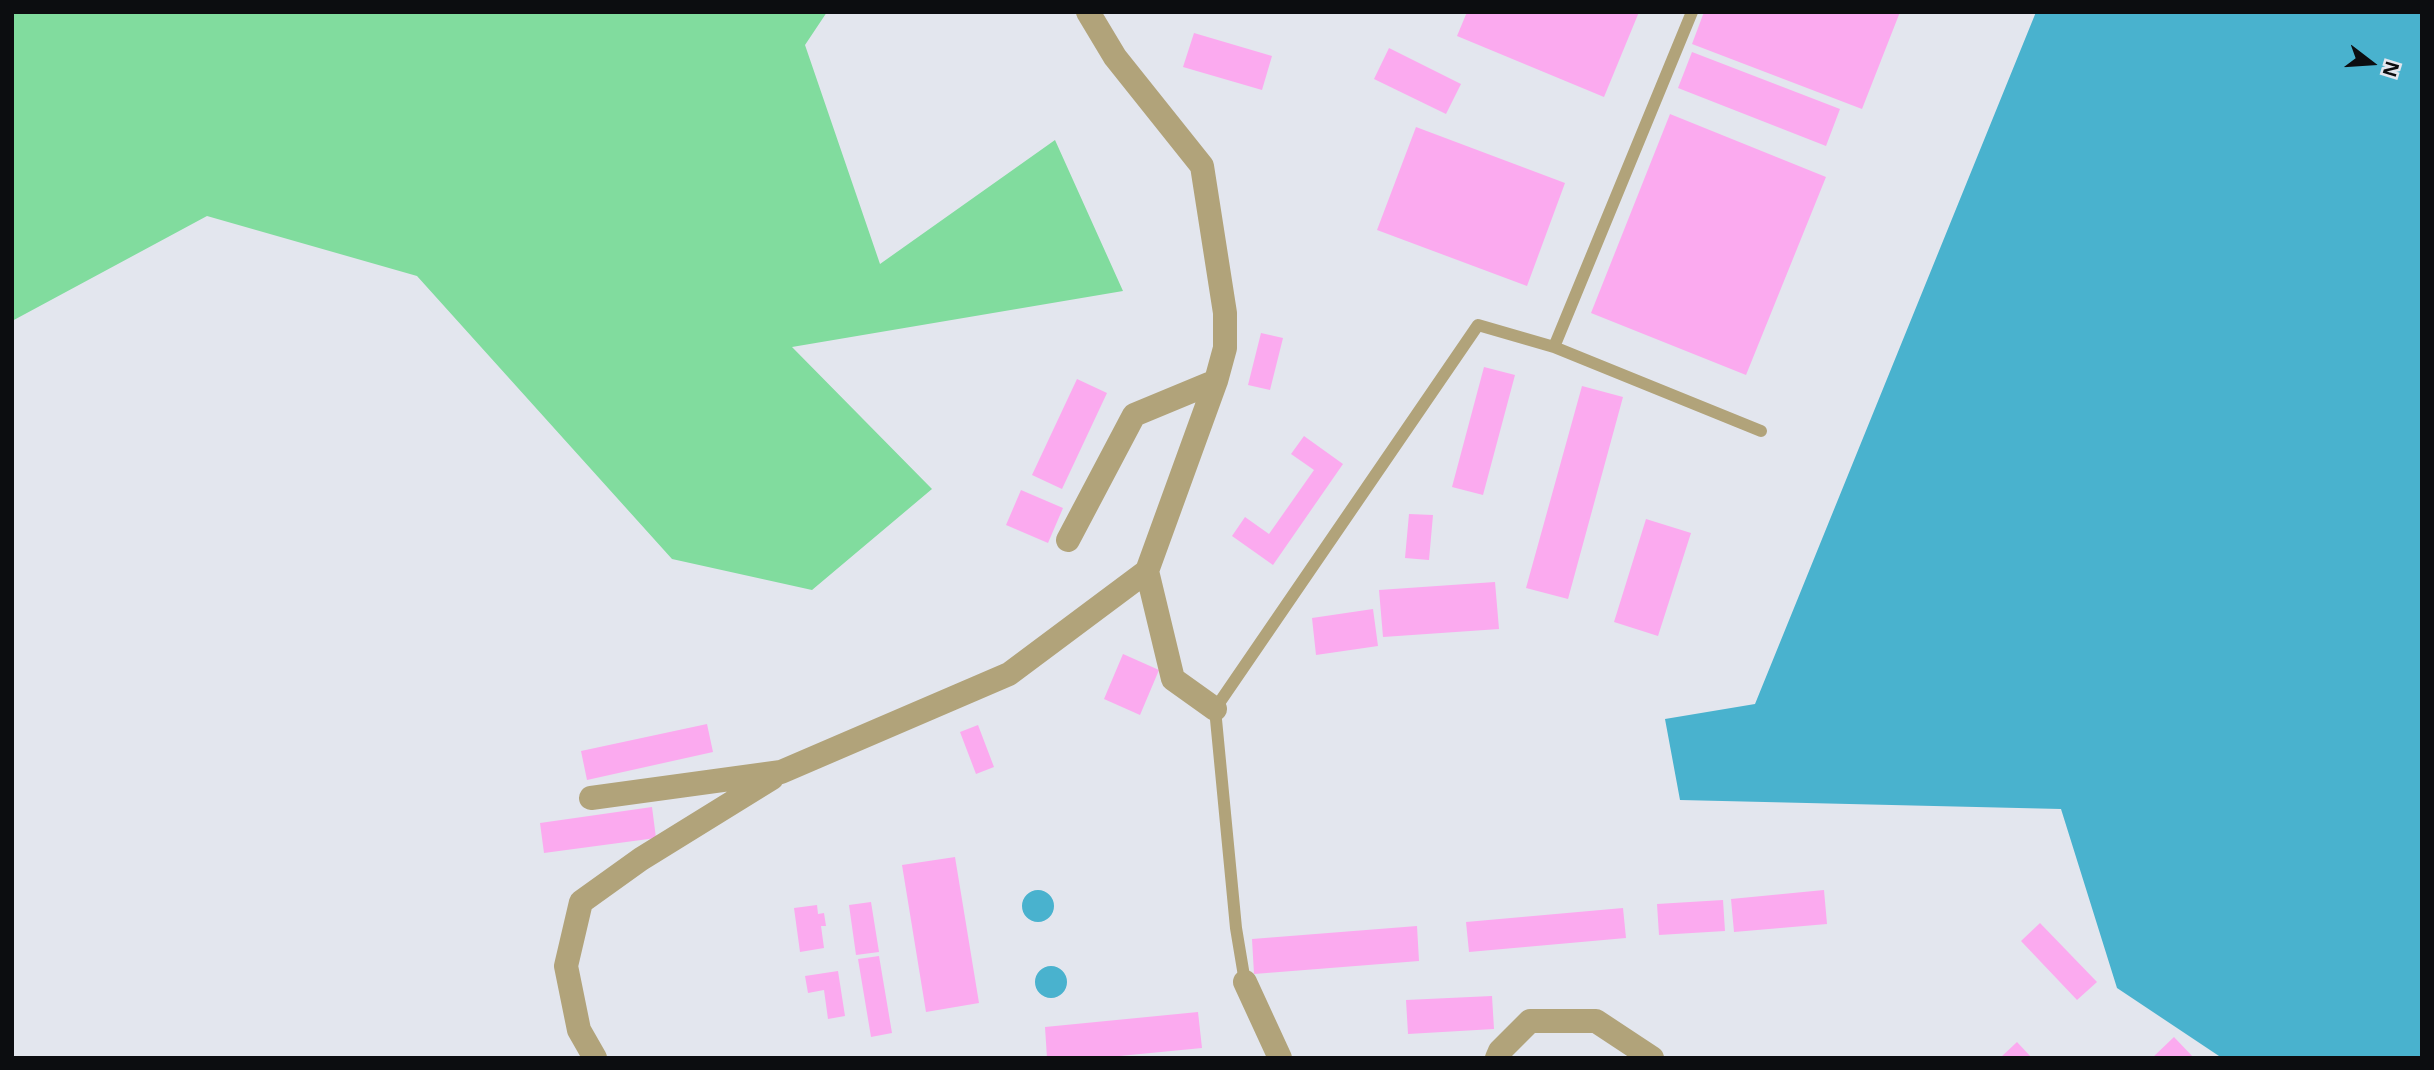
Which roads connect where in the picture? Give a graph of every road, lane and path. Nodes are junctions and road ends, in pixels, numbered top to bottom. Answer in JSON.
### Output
{"nodes":[{"id":1,"x":1088,"y":12,"type":"edge"},
{"id":2,"x":1692,"y":12,"type":"edge"},
{"id":3,"x":1554,"y":347,"type":"junction"},
{"id":4,"x":1216,"y":381,"type":"junction"},
{"id":5,"x":1761,"y":431,"type":"dead end"},
{"id":6,"x":1068,"y":540,"type":"dead end"},
{"id":7,"x":1147,"y":571,"type":"junction"},
{"id":8,"x":1216,"y":709,"type":"junction"},
{"id":9,"x":782,"y":772,"type":"junction"},
{"id":10,"x":591,"y":798,"type":"dead end"},
{"id":11,"x":1245,"y":982,"type":"joint"},
{"id":12,"x":596,"y":1058,"type":"edge"},
{"id":13,"x":1280,"y":1058,"type":"edge"},
{"id":14,"x":1497,"y":1058,"type":"edge"},
{"id":15,"x":1652,"y":1058,"type":"edge"}],
"edges":[{"from":1,"to":4,"type":"street"},
{"from":2,"to":3,"type":"lane"},
{"from":3,"to":5,"type":"lane"},
{"from":3,"to":8,"type":"lane"},
{"from":4,"to":6,"type":"street"},
{"from":4,"to":7,"type":"street"},
{"from":7,"to":8,"type":"street"},
{"from":7,"to":9,"type":"street"},
{"from":8,"to":11,"type":"lane"},
{"from":9,"to":10,"type":"street"},
{"from":9,"to":12,"type":"street"},
{"from":11,"to":13,"type":"street"},
{"from":14,"to":15,"type":"street"}]}
